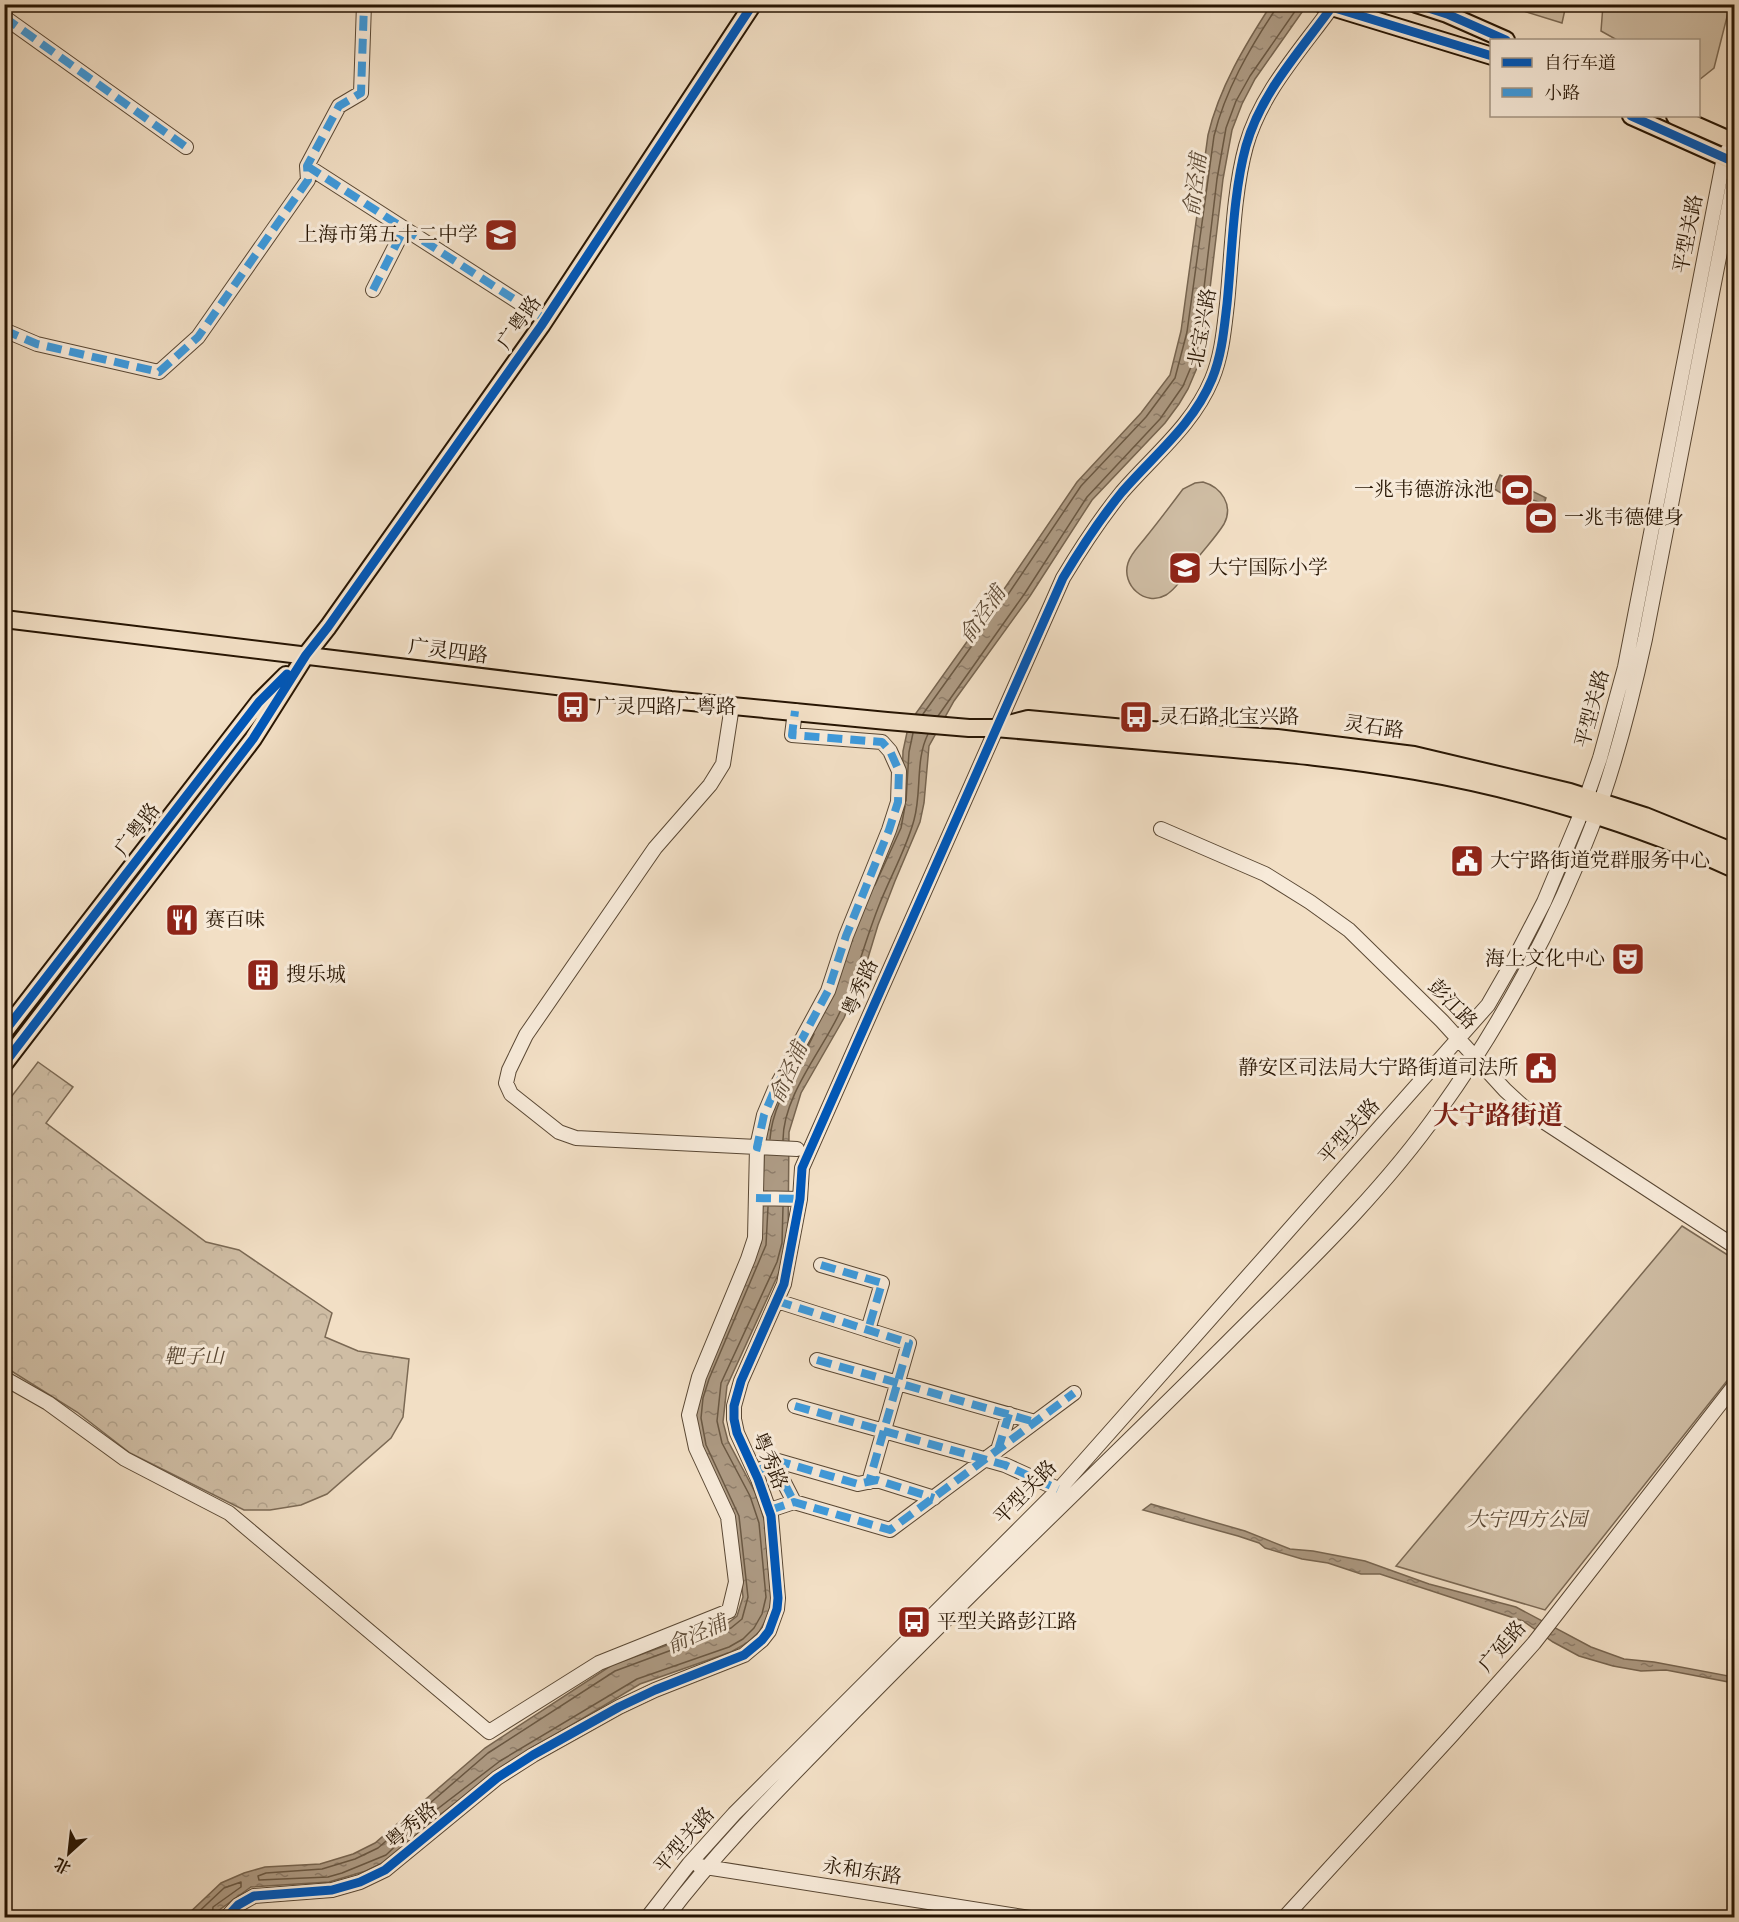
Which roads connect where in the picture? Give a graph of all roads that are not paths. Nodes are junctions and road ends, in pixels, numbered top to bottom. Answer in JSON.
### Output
{"nodes":[{"id":1,"x":364,"y":4,"type":"edge"},
{"id":2,"x":753,"y":4,"type":"edge"},
{"id":3,"x":1416,"y":4,"type":"edge"},
{"id":4,"x":1330,"y":5,"type":"edge"},
{"id":5,"x":4,"y":17,"type":"edge"},
{"id":6,"x":1504,"y":39,"type":"edge"},
{"id":7,"x":1490,"y":56,"type":"edge"},
{"id":8,"x":1634,"y":117,"type":"edge"},
{"id":9,"x":1677,"y":117,"type":"edge"},
{"id":10,"x":186,"y":147,"type":"dead end"},
{"id":11,"x":1732,"y":147,"type":"edge"},
{"id":12,"x":307,"y":166,"type":"junction"},
{"id":13,"x":1734,"y":180,"type":"edge"},
{"id":14,"x":404,"y":229,"type":"junction"},
{"id":15,"x":373,"y":290,"type":"dead end"},
{"id":16,"x":545,"y":319,"type":"junction"},
{"id":17,"x":4,"y":330,"type":"edge"},
{"id":18,"x":4,"y":619,"type":"edge"},
{"id":19,"x":306,"y":655,"type":"junction"},
{"id":20,"x":732,"y":706,"type":"junction"},
{"id":21,"x":795,"y":711,"type":"junction"},
{"id":22,"x":969,"y":728,"type":"joint"},
{"id":23,"x":995,"y":728,"type":"junction"},
{"id":24,"x":1591,"y":807,"type":"junction"},
{"id":25,"x":1161,"y":829,"type":"dead end"},
{"id":26,"x":1734,"y":852,"type":"edge"},
{"id":27,"x":1734,"y":869,"type":"edge"},
{"id":28,"x":4,"y":1032,"type":"edge"},
{"id":29,"x":1458,"y":1039,"type":"junction"},
{"id":30,"x":1474,"y":1057,"type":"junction"},
{"id":31,"x":4,"y":1064,"type":"edge"},
{"id":32,"x":759,"y":1148,"type":"junction"},
{"id":33,"x":797,"y":1149,"type":"dead end"},
{"id":34,"x":756,"y":1198,"type":"junction"},
{"id":35,"x":800,"y":1199,"type":"junction"},
{"id":36,"x":1734,"y":1246,"type":"edge"},
{"id":37,"x":820,"y":1265,"type":"dead end"},
{"id":38,"x":777,"y":1301,"type":"junction"},
{"id":39,"x":868,"y":1330,"type":"junction"},
{"id":40,"x":817,"y":1360,"type":"dead end"},
{"id":41,"x":4,"y":1378,"type":"edge"},
{"id":42,"x":898,"y":1384,"type":"junction"},
{"id":43,"x":1734,"y":1386,"type":"edge"},
{"id":44,"x":1074,"y":1393,"type":"dead end"},
{"id":45,"x":795,"y":1406,"type":"dead end"},
{"id":46,"x":1009,"y":1414,"type":"junction"},
{"id":47,"x":1035,"y":1422,"type":"junction"},
{"id":48,"x":884,"y":1431,"type":"junction"},
{"id":49,"x":998,"y":1450,"type":"junction"},
{"id":50,"x":985,"y":1460,"type":"junction"},
{"id":51,"x":774,"y":1463,"type":"junction"},
{"id":52,"x":755,"y":1472,"type":"junction"},
{"id":53,"x":869,"y":1482,"type":"junction"},
{"id":54,"x":1058,"y":1490,"type":"junction"},
{"id":55,"x":934,"y":1498,"type":"junction"},
{"id":56,"x":794,"y":1502,"type":"junction"},
{"id":57,"x":770,"y":1510,"type":"junction"},
{"id":58,"x":689,"y":1864,"type":"junction"},
{"id":59,"x":706,"y":1868,"type":"junction"},
{"id":60,"x":226,"y":1917,"type":"edge"},
{"id":61,"x":647,"y":1917,"type":"edge"},
{"id":62,"x":666,"y":1917,"type":"edge"},
{"id":63,"x":1030,"y":1917,"type":"edge"},
{"id":64,"x":1284,"y":1917,"type":"edge"}],
"edges":[{"from":1,"to":12,"type":"street"},
{"from":2,"to":16,"type":"main road","name":"广粤路"},
{"from":3,"to":6,"type":"main road"},
{"from":4,"to":7,"type":"main road"},
{"from":4,"to":23,"type":"street","name":"北宝兴路"},
{"from":5,"to":10,"type":"street"},
{"from":8,"to":11,"type":"main road"},
{"from":9,"to":11,"type":"main road"},
{"from":11,"to":24,"type":"street","name":"平型关路"},
{"from":12,"to":14,"type":"street"},
{"from":12,"to":17,"type":"street"},
{"from":13,"to":24,"type":"street","name":"平型关路"},
{"from":14,"to":15,"type":"street"},
{"from":14,"to":16,"type":"street"},
{"from":16,"to":19,"type":"main road","name":"广粤路"},
{"from":18,"to":19,"type":"main road","name":"广灵四路"},
{"from":19,"to":20,"type":"main road","name":"广灵四路"},
{"from":19,"to":28,"type":"main road","name":"广粤路"},
{"from":19,"to":31,"type":"main road","name":"广粤路"},
{"from":20,"to":21,"type":"main road","name":"广灵四路"},
{"from":20,"to":32,"type":"street"},
{"from":21,"to":22,"type":"main road","name":"广灵四路"},
{"from":21,"to":32,"type":"street"},
{"from":22,"to":23,"type":"main road","name":"灵石路"},
{"from":23,"to":24,"type":"main road","name":"灵石路"},
{"from":23,"to":35,"type":"street","name":"粤秀路"},
{"from":24,"to":26,"type":"main road","name":"灵石路"},
{"from":24,"to":27,"type":"main road","name":"灵石路"},
{"from":24,"to":29,"type":"street","name":"平型关路"},
{"from":24,"to":30,"type":"street","name":"平型关路"},
{"from":25,"to":29,"type":"street","name":"彭江路"},
{"from":29,"to":30,"type":"street","name":"彭江路"},
{"from":29,"to":54,"type":"street","name":"平型关路"},
{"from":30,"to":36,"type":"street","name":"彭江路"},
{"from":30,"to":59,"type":"street","name":"平型关路"},
{"from":32,"to":33,"type":"street"},
{"from":32,"to":34,"type":"street"},
{"from":34,"to":35,"type":"street"},
{"from":34,"to":41,"type":"street"},
{"from":35,"to":38,"type":"street","name":"粤秀路"},
{"from":37,"to":39,"type":"street"},
{"from":38,"to":39,"type":"street"},
{"from":38,"to":52,"type":"street","name":"粤秀路"},
{"from":39,"to":42,"type":"street"},
{"from":40,"to":42,"type":"street"},
{"from":42,"to":46,"type":"street"},
{"from":42,"to":48,"type":"street"},
{"from":43,"to":64,"type":"street","name":"广延路"},
{"from":44,"to":47,"type":"street"},
{"from":45,"to":48,"type":"street"},
{"from":46,"to":47,"type":"street"},
{"from":46,"to":49,"type":"street"},
{"from":47,"to":49,"type":"street"},
{"from":48,"to":50,"type":"street"},
{"from":48,"to":53,"type":"street"},
{"from":49,"to":50,"type":"street"},
{"from":50,"to":54,"type":"street"},
{"from":50,"to":55,"type":"street"},
{"from":51,"to":52,"type":"street"},
{"from":51,"to":53,"type":"street"},
{"from":51,"to":56,"type":"street"},
{"from":52,"to":57,"type":"street","name":"粤秀路"},
{"from":53,"to":55,"type":"street"},
{"from":54,"to":58,"type":"street","name":"平型关路"},
{"from":55,"to":56,"type":"street"},
{"from":56,"to":57,"type":"street"},
{"from":57,"to":60,"type":"street","name":"粤秀路"},
{"from":58,"to":59,"type":"street","name":"永和东路"},
{"from":58,"to":61,"type":"street","name":"平型关路"},
{"from":59,"to":62,"type":"street","name":"平型关路"},
{"from":59,"to":63,"type":"street","name":"永和东路"}]}
